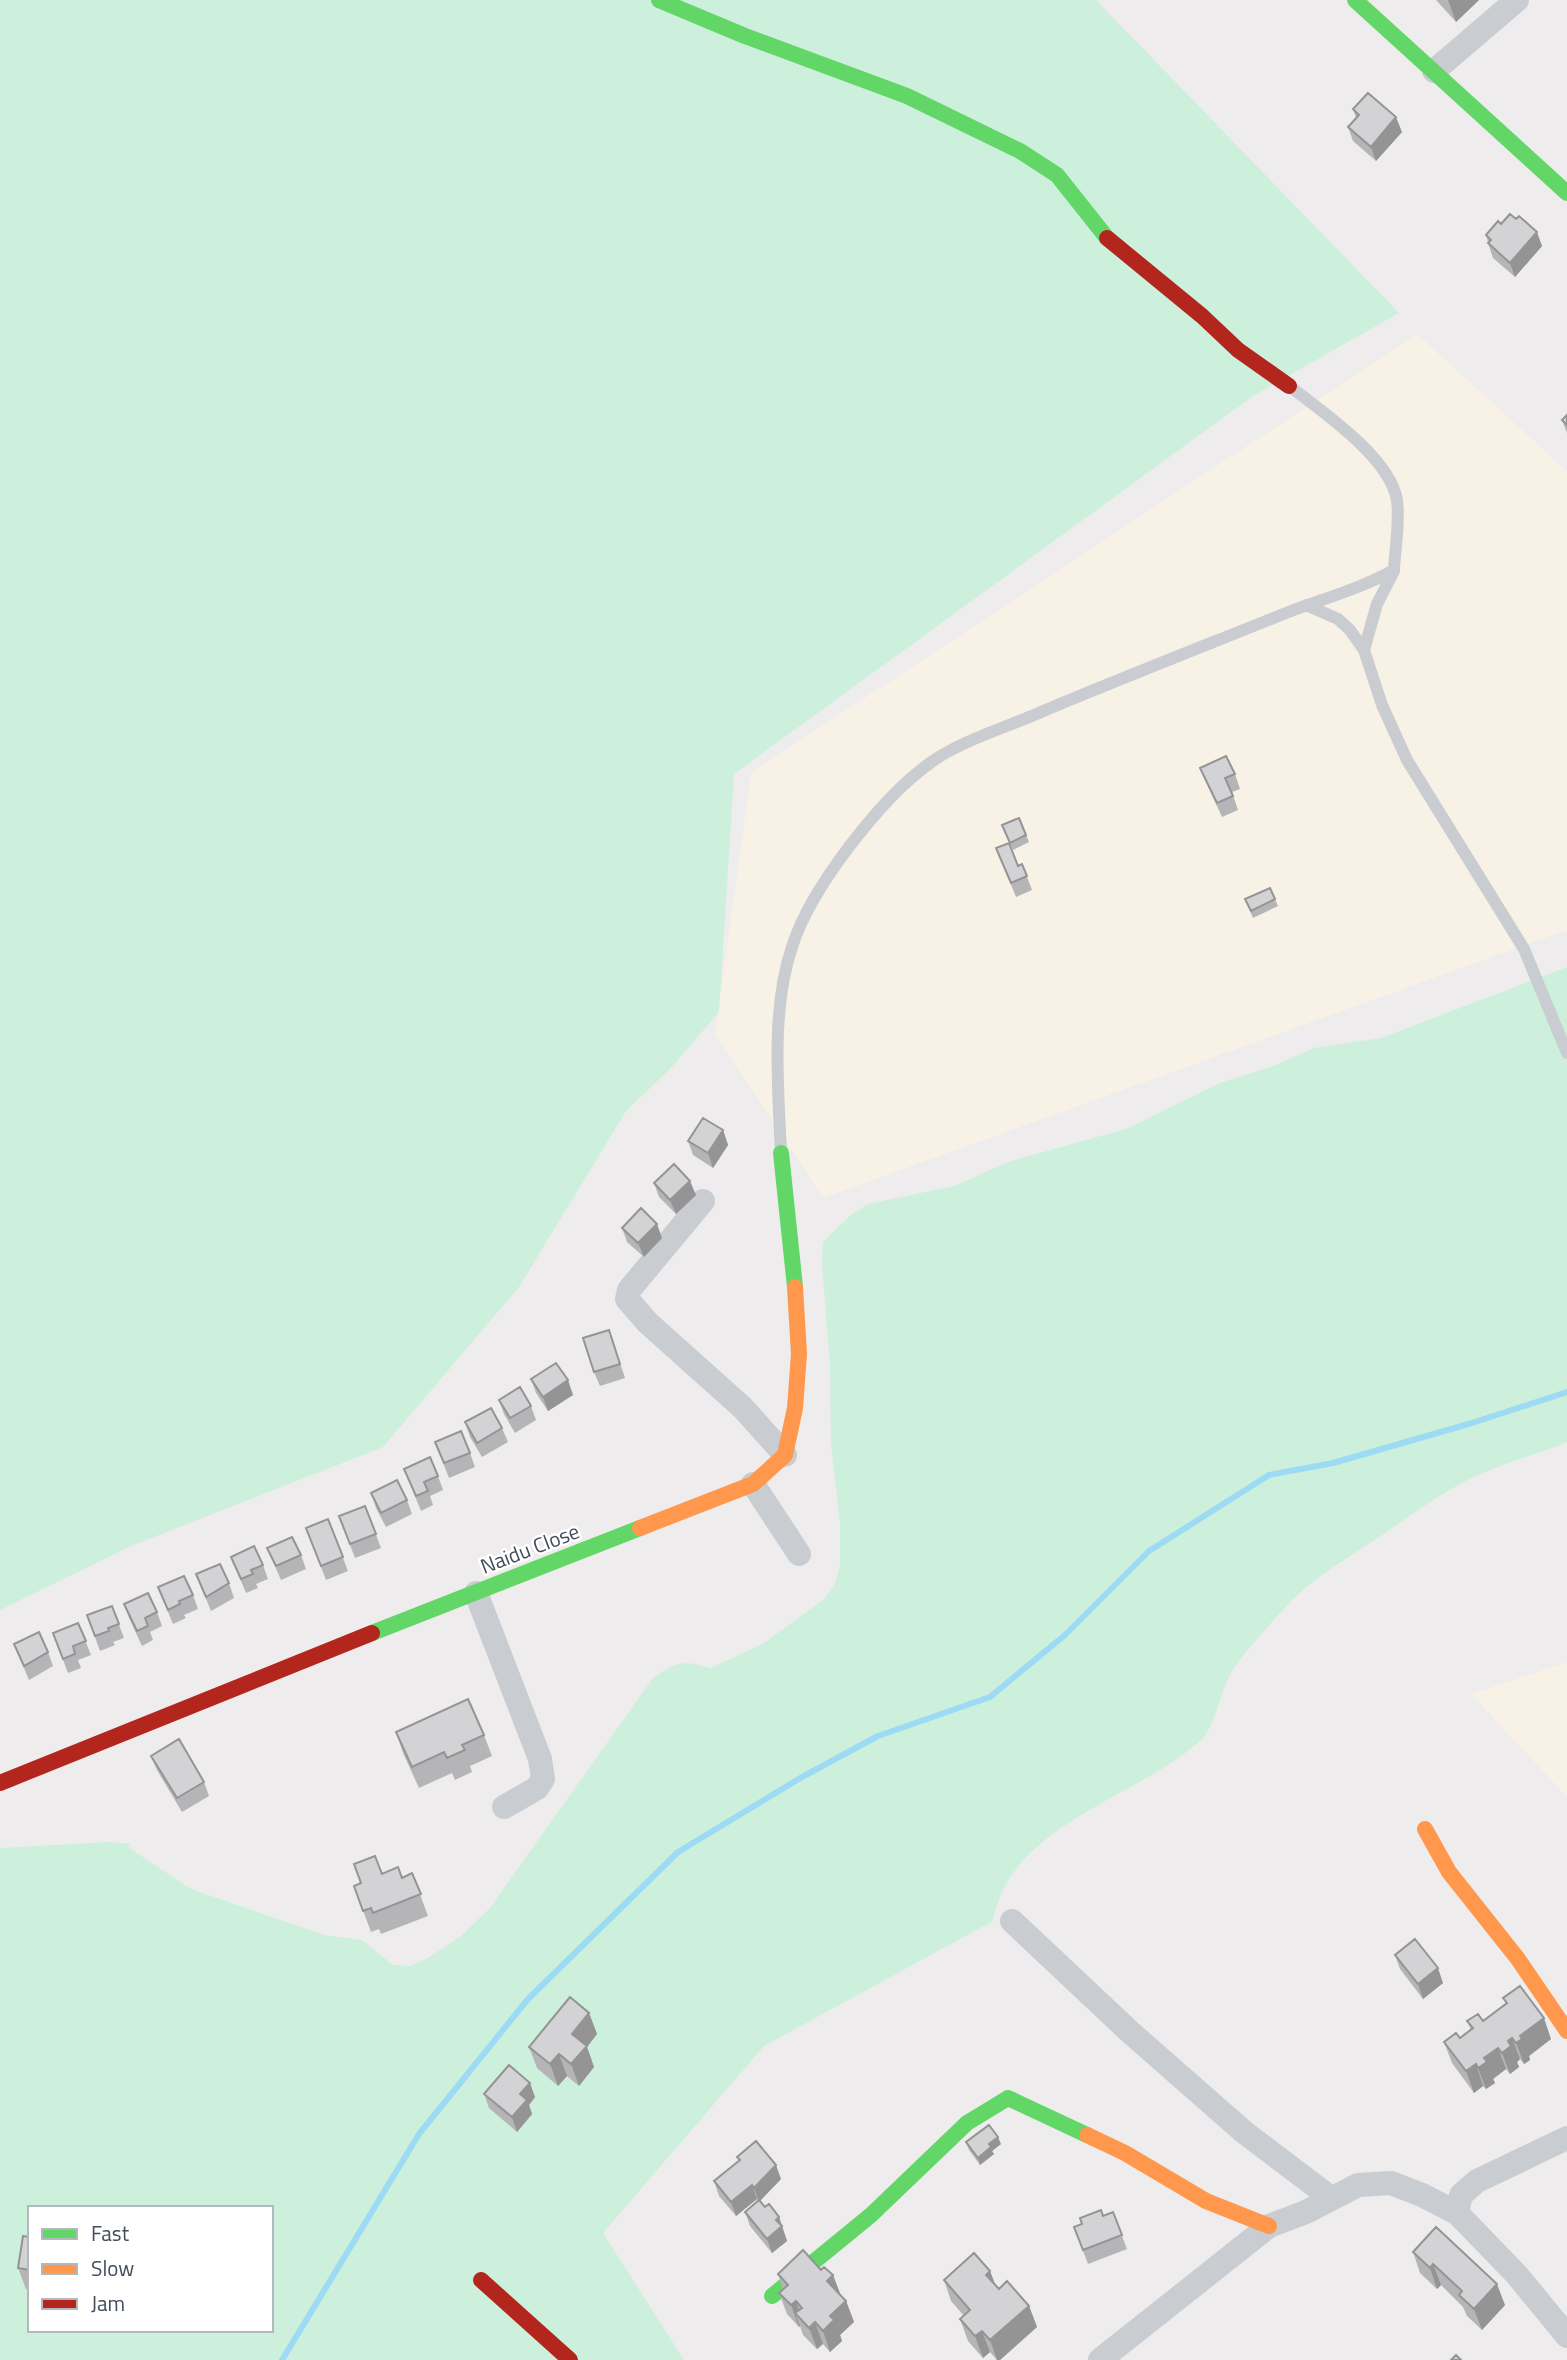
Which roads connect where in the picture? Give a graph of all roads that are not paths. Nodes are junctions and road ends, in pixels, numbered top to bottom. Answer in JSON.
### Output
{"nodes":[{"id":1,"x":659,"y":0,"type":"edge"},
{"id":2,"x":1355,"y":0,"type":"edge"},
{"id":3,"x":1517,"y":0,"type":"edge"},
{"id":4,"x":1434,"y":71,"type":"junction"},
{"id":5,"x":1567,"y":192,"type":"edge"},
{"id":6,"x":1289,"y":386,"type":"joint"},
{"id":7,"x":1394,"y":570,"type":"junction"},
{"id":8,"x":1306,"y":605,"type":"junction"},
{"id":9,"x":1364,"y":650,"type":"junction"},
{"id":10,"x":1567,"y":1053,"type":"edge"},
{"id":11,"x":781,"y":1153,"type":"joint"},
{"id":12,"x":703,"y":1201,"type":"dead end"},
{"id":13,"x":785,"y":1455,"type":"junction"},
{"id":14,"x":754,"y":1484,"type":"junction"},
{"id":15,"x":799,"y":1554,"type":"dead end"},
{"id":16,"x":476,"y":1592,"type":"junction"},
{"id":17,"x":0,"y":1783,"type":"edge"},
{"id":18,"x":504,"y":1807,"type":"dead end"},
{"id":19,"x":1426,"y":1829,"type":"dead end"},
{"id":20,"x":1012,"y":1921,"type":"dead end"},
{"id":21,"x":1567,"y":2031,"type":"edge"},
{"id":22,"x":1567,"y":2138,"type":"edge"},
{"id":23,"x":1331,"y":2197,"type":"junction"},
{"id":24,"x":1457,"y":2213,"type":"junction"},
{"id":25,"x":1269,"y":2226,"type":"junction"},
{"id":26,"x":481,"y":2280,"type":"dead end"},
{"id":27,"x":772,"y":2296,"type":"dead end"},
{"id":28,"x":1567,"y":2336,"type":"edge"},
{"id":29,"x":570,"y":2360,"type":"edge"},
{"id":30,"x":1100,"y":2360,"type":"edge"}],
"edges":[{"from":1,"to":6,"type":"street"},
{"from":2,"to":4,"type":"street"},
{"from":3,"to":4,"type":"street"},
{"from":4,"to":5,"type":"street"},
{"from":6,"to":7,"type":"lane"},
{"from":7,"to":8,"type":"lane"},
{"from":7,"to":9,"type":"lane"},
{"from":8,"to":9,"type":"lane"},
{"from":8,"to":11,"type":"lane"},
{"from":9,"to":10,"type":"lane"},
{"from":11,"to":13,"type":"street"},
{"from":12,"to":13,"type":"street"},
{"from":13,"to":14,"type":"street","name":"Naidu Close"},
{"from":14,"to":15,"type":"street"},
{"from":14,"to":16,"type":"street","name":"Naidu Close"},
{"from":16,"to":17,"type":"street","name":"Naidu Close"},
{"from":16,"to":18,"type":"street"},
{"from":19,"to":21,"type":"street"},
{"from":20,"to":23,"type":"street"},
{"from":22,"to":24,"type":"street"},
{"from":23,"to":24,"type":"street"},
{"from":23,"to":25,"type":"street"},
{"from":24,"to":28,"type":"street"},
{"from":25,"to":27,"type":"street"},
{"from":25,"to":30,"type":"street"},
{"from":26,"to":29,"type":"street"}]}
